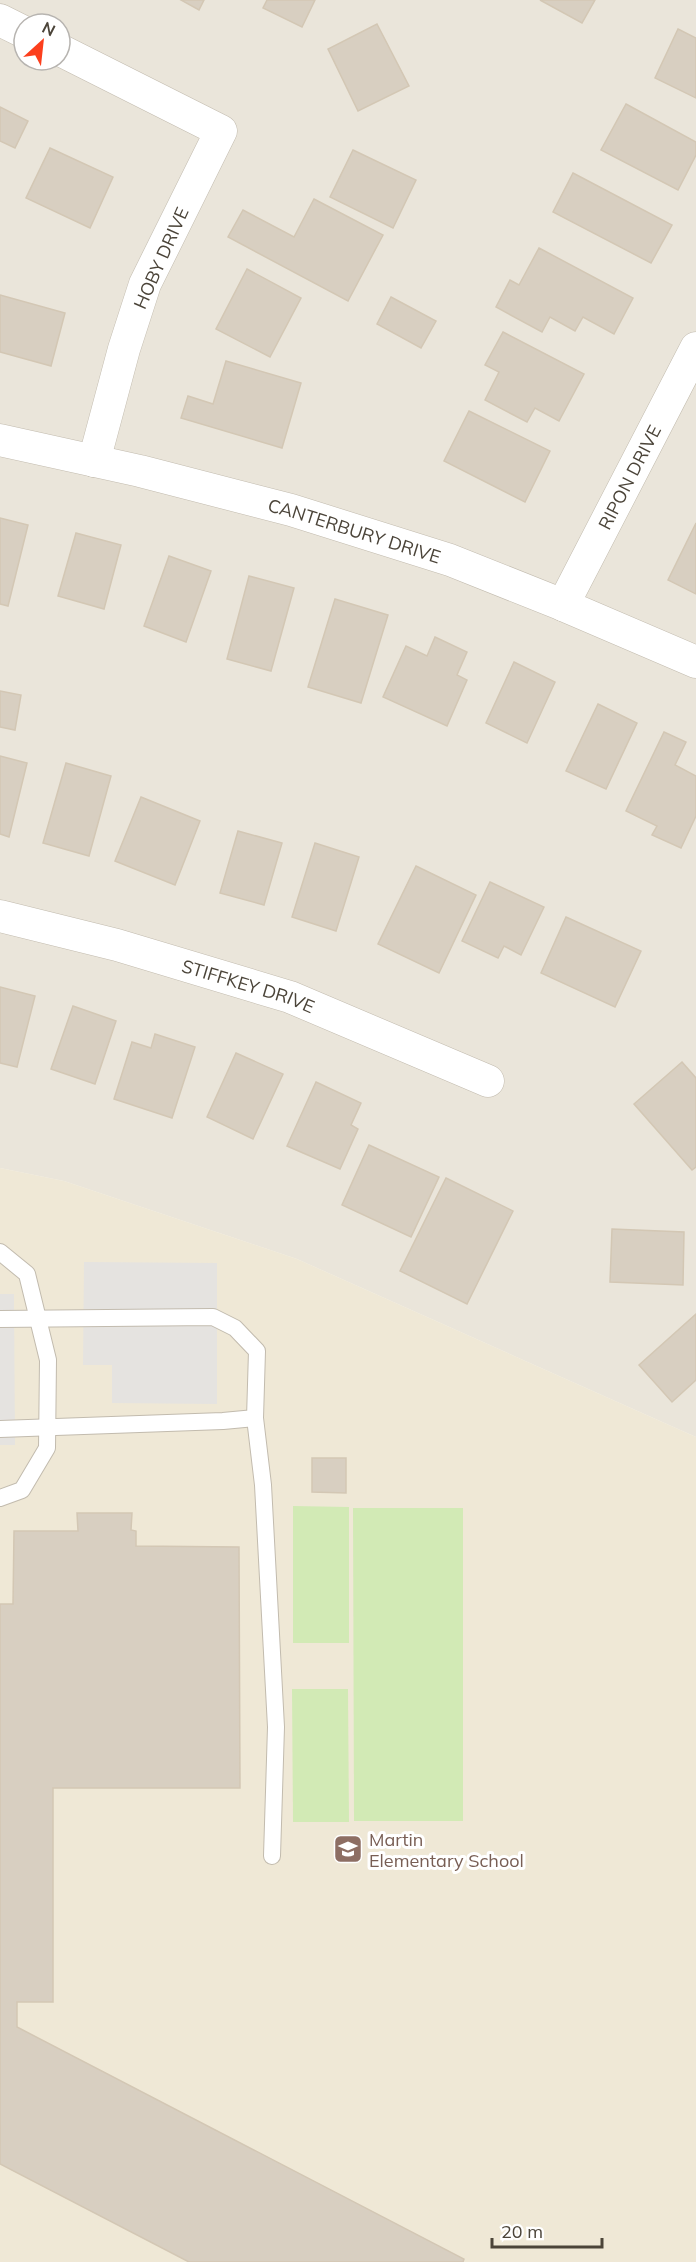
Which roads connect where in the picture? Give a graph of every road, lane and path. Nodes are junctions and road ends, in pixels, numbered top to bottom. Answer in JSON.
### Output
{"nodes":[{"id":1,"x":72,"y":56,"type":"edge"},
{"id":2,"x":696,"y":348,"type":"edge"},
{"id":3,"x":0,"y":440,"type":"edge"},
{"id":4,"x":94,"y":461,"type":"junction"},
{"id":5,"x":563,"y":605,"type":"junction"},
{"id":6,"x":696,"y":662,"type":"edge"},
{"id":7,"x":0,"y":916,"type":"edge"},
{"id":8,"x":488,"y":1081,"type":"dead end"},
{"id":9,"x":0,"y":1252,"type":"edge"},
{"id":10,"x":0,"y":1318,"type":"edge"},
{"id":11,"x":38,"y":1319,"type":"junction"},
{"id":12,"x":255,"y":1418,"type":"junction"},
{"id":13,"x":47,"y":1428,"type":"junction"},
{"id":14,"x":0,"y":1429,"type":"edge"},
{"id":15,"x":0,"y":1498,"type":"edge"},
{"id":16,"x":272,"y":1856,"type":"dead end"}],
"edges":[{"from":1,"to":4,"type":"street","name":"HOBY DRIVE"},
{"from":2,"to":5,"type":"street","name":"RIPON DRIVE"},
{"from":3,"to":4,"type":"street","name":"CANTERBURY DRIVE"},
{"from":4,"to":5,"type":"street","name":"CANTERBURY DRIVE"},
{"from":5,"to":6,"type":"street","name":"CANTERBURY DRIVE"},
{"from":7,"to":8,"type":"street","name":"STIFFKEY DRIVE"},
{"from":9,"to":11,"type":"lane"},
{"from":10,"to":11,"type":"lane"},
{"from":11,"to":12,"type":"lane"},
{"from":11,"to":13,"type":"lane"},
{"from":12,"to":13,"type":"lane"},
{"from":12,"to":16,"type":"lane"},
{"from":13,"to":14,"type":"lane"},
{"from":13,"to":15,"type":"lane"}]}
